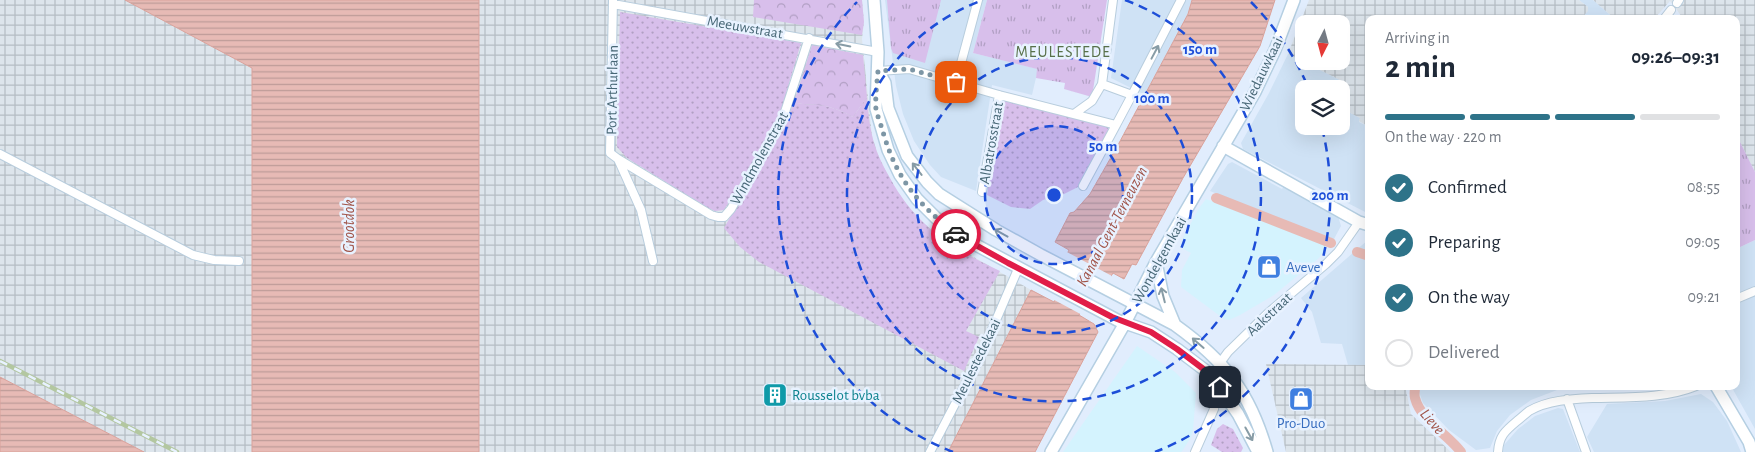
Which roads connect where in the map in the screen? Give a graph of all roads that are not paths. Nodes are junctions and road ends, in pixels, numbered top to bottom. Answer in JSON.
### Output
{"nodes":[{"id":1,"x":874,"y":0,"type":"edge"},
{"id":2,"x":978,"y":0,"type":"edge"},
{"id":3,"x":1113,"y":0,"type":"edge"},
{"id":4,"x":1181,"y":0,"type":"edge"},
{"id":5,"x":1294,"y":0,"type":"edge"},
{"id":6,"x":613,"y":2,"type":"edge"},
{"id":7,"x":1671,"y":10,"type":"dead end"},
{"id":8,"x":1667,"y":15,"type":"edge"},
{"id":9,"x":809,"y":38,"type":"junction"},
{"id":10,"x":878,"y":52,"type":"junction"},
{"id":11,"x":878,"y":71,"type":"junction"},
{"id":12,"x":956,"y":82,"type":"junction"},
{"id":13,"x":1102,"y":84,"type":"junction"},
{"id":14,"x":999,"y":95,"type":"junction"},
{"id":15,"x":1132,"y":95,"type":"junction"},
{"id":16,"x":1076,"y":114,"type":"junction"},
{"id":17,"x":1116,"y":125,"type":"junction"},
{"id":18,"x":1223,"y":146,"type":"junction"},
{"id":19,"x":0,"y":154,"type":"edge"},
{"id":20,"x":618,"y":159,"type":"junction"},
{"id":21,"x":1082,"y":186,"type":"dead end"},
{"id":22,"x":982,"y":192,"type":"dead end"},
{"id":23,"x":1364,"y":224,"type":"edge"},
{"id":24,"x":239,"y":261,"type":"dead end"},
{"id":25,"x":653,"y":261,"type":"dead end"},
{"id":26,"x":1156,"y":262,"type":"junction"},
{"id":27,"x":1018,"y":269,"type":"junction"},
{"id":28,"x":1755,"y":291,"type":"edge"},
{"id":29,"x":1740,"y":297,"type":"edge"},
{"id":30,"x":1135,"y":303,"type":"junction"},
{"id":31,"x":1125,"y":323,"type":"junction"},
{"id":32,"x":1175,"y":325,"type":"junction"},
{"id":33,"x":1220,"y":363,"type":"junction"},
{"id":34,"x":1687,"y":390,"type":"edge"},
{"id":35,"x":1718,"y":390,"type":"edge"},
{"id":36,"x":1567,"y":399,"type":"junction"},
{"id":37,"x":1214,"y":408,"type":"dead end"},
{"id":38,"x":930,"y":452,"type":"edge"},
{"id":39,"x":1051,"y":452,"type":"edge"},
{"id":40,"x":1195,"y":452,"type":"edge"},
{"id":41,"x":1258,"y":452,"type":"edge"},
{"id":42,"x":1267,"y":452,"type":"edge"},
{"id":43,"x":1498,"y":452,"type":"edge"},
{"id":44,"x":1586,"y":452,"type":"edge"},
{"id":45,"x":1752,"y":452,"type":"edge"}],
"edges":[{"from":1,"to":10,"type":"main road"},
{"from":2,"to":12,"type":"street"},
{"from":3,"to":13,"type":"street"},
{"from":15,"to":4,"type":"street","one_way":true},
{"from":5,"to":18,"type":"main road","name":"Wiedauwkaai"},
{"from":6,"to":9,"type":"street","name":"Meeuwstraat"},
{"from":6,"to":20,"type":"street","name":"Port Arthurlaan"},
{"from":7,"to":8,"type":"street"},
{"from":10,"to":9,"type":"street","name":"Meeuwstraat","one_way":true},
{"from":9,"to":20,"type":"street","name":"Windmolenstraat"},
{"from":10,"to":11,"type":"main road"},
{"from":11,"to":12,"type":"street"},
{"from":11,"to":27,"type":"main road"},
{"from":30,"to":11,"type":"main road","one_way":true},
{"from":12,"to":14,"type":"street"},
{"from":13,"to":15,"type":"street"},
{"from":13,"to":16,"type":"street"},
{"from":14,"to":16,"type":"street"},
{"from":14,"to":22,"type":"street","name":"Albatrosstraat"},
{"from":15,"to":17,"type":"street"},
{"from":16,"to":17,"type":"street"},
{"from":17,"to":21,"type":"street"},
{"from":18,"to":23,"type":"main road"},
{"from":18,"to":26,"type":"main road","name":"Wondelgemkaai"},
{"from":19,"to":24,"type":"street"},
{"from":20,"to":25,"type":"street","name":"Port Arthurlaan"},
{"from":23,"to":33,"type":"street","name":"Aakstraat"},
{"from":26,"to":30,"type":"main road","name":"Wondelgemkaai"},
{"from":32,"to":26,"type":"main road","one_way":true},
{"from":27,"to":31,"type":"main road"},
{"from":27,"to":38,"type":"street","name":"Meulestedekaai"},
{"from":28,"to":29,"type":"street"},
{"from":30,"to":31,"type":"main road","name":"Wondelgemkaai"},
{"from":30,"to":32,"type":"main road"},
{"from":31,"to":39,"type":"main road","name":"Wondelgemkaai"},
{"from":31,"to":41,"type":"main road","one_way":true},
{"from":33,"to":32,"type":"main road","one_way":true},
{"from":33,"to":42,"type":"main road"},
{"from":34,"to":36,"type":"street"},
{"from":35,"to":45,"type":"main road"},
{"from":36,"to":43,"type":"street"},
{"from":36,"to":44,"type":"street"},
{"from":37,"to":40,"type":"street"}]}
